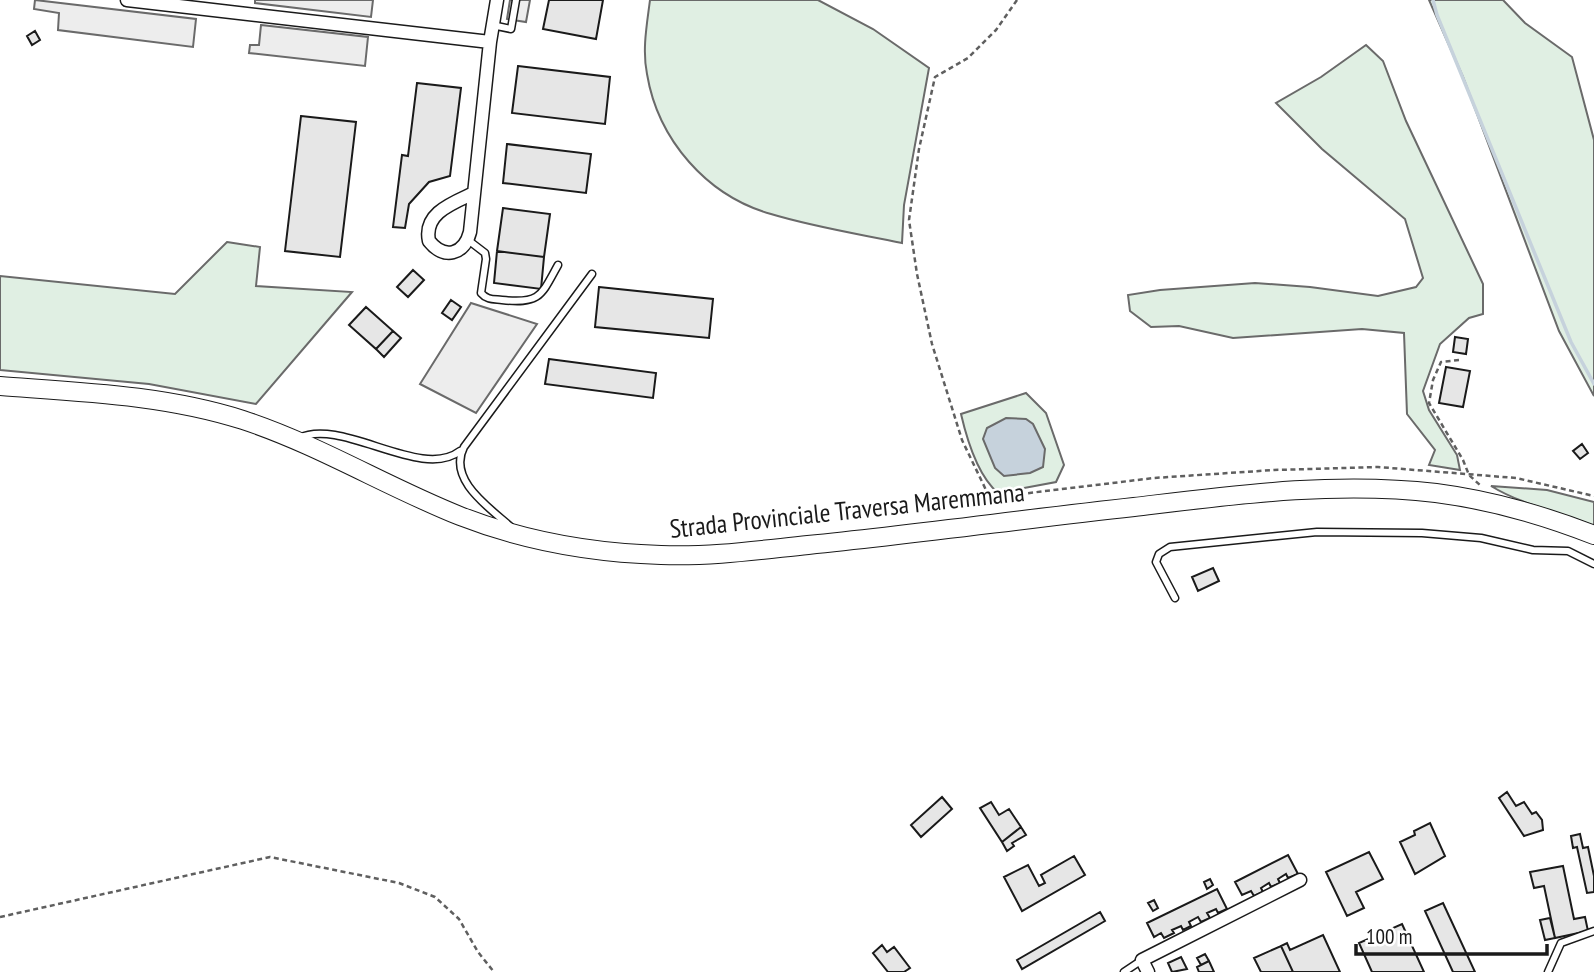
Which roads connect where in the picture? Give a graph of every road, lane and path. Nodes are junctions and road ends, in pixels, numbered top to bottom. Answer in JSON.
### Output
{"nodes":[{"id":1,"x":127,"y":0,"type":"edge"},
{"id":2,"x":497,"y":0,"type":"edge"},
{"id":3,"x":516,"y":0,"type":"edge"},
{"id":4,"x":1017,"y":0,"type":"edge"},
{"id":5,"x":492,"y":25,"type":"junction"},
{"id":6,"x":490,"y":41,"type":"junction"},
{"id":7,"x":474,"y":193,"type":"junction"},
{"id":8,"x":468,"y":240,"type":"junction"},
{"id":9,"x":558,"y":265,"type":"dead end"},
{"id":10,"x":592,"y":274,"type":"dead end"},
{"id":11,"x":1459,"y":360,"type":"dead end"},
{"id":12,"x":0,"y":386,"type":"edge"},
{"id":13,"x":295,"y":440,"type":"junction"},
{"id":14,"x":464,"y":447,"type":"junction"},
{"id":15,"x":1469,"y":475,"type":"junction"},
{"id":16,"x":1594,"y":496,"type":"edge"},
{"id":17,"x":1484,"y":501,"type":"junction"},
{"id":18,"x":521,"y":535,"type":"junction"},
{"id":19,"x":1594,"y":535,"type":"edge"},
{"id":20,"x":1594,"y":564,"type":"edge"},
{"id":21,"x":1175,"y":598,"type":"dead end"},
{"id":22,"x":1300,"y":880,"type":"dead end"},
{"id":23,"x":0,"y":917,"type":"edge"},
{"id":24,"x":1594,"y":931,"type":"edge"},
{"id":25,"x":1142,"y":960,"type":"junction"},
{"id":26,"x":494,"y":972,"type":"edge"},
{"id":27,"x":1124,"y":972,"type":"edge"},
{"id":28,"x":1149,"y":972,"type":"edge"},
{"id":29,"x":1548,"y":972,"type":"edge"}],
"edges":[{"from":1,"to":6,"type":"street"},
{"from":2,"to":5,"type":"street"},
{"from":3,"to":5,"type":"lane"},
{"from":4,"to":15,"type":"path"},
{"from":5,"to":6,"type":"street"},
{"from":6,"to":7,"type":"street"},
{"from":7,"to":8,"type":"street"},
{"from":7,"to":8,"type":"street"},
{"from":8,"to":9,"type":"lane"},
{"from":10,"to":14,"type":"lane"},
{"from":11,"to":15,"type":"path"},
{"from":12,"to":13,"type":"main road","name":"Strada Provinciale Traversa Maremmana"},
{"from":13,"to":14,"type":"lane"},
{"from":13,"to":18,"type":"main road","name":"Strada Provinciale Traversa Maremmana"},
{"from":14,"to":18,"type":"lane"},
{"from":15,"to":16,"type":"path"},
{"from":15,"to":17,"type":"path"},
{"from":17,"to":18,"type":"main road","name":"Strada Provinciale Traversa Maremmana"},
{"from":17,"to":19,"type":"main road","name":"Strada Provinciale Traversa Maremmana"},
{"from":20,"to":21,"type":"lane"},
{"from":22,"to":25,"type":"street"},
{"from":23,"to":26,"type":"path"},
{"from":24,"to":29,"type":"lane"},
{"from":25,"to":27,"type":"lane"},
{"from":25,"to":28,"type":"street"}]}
